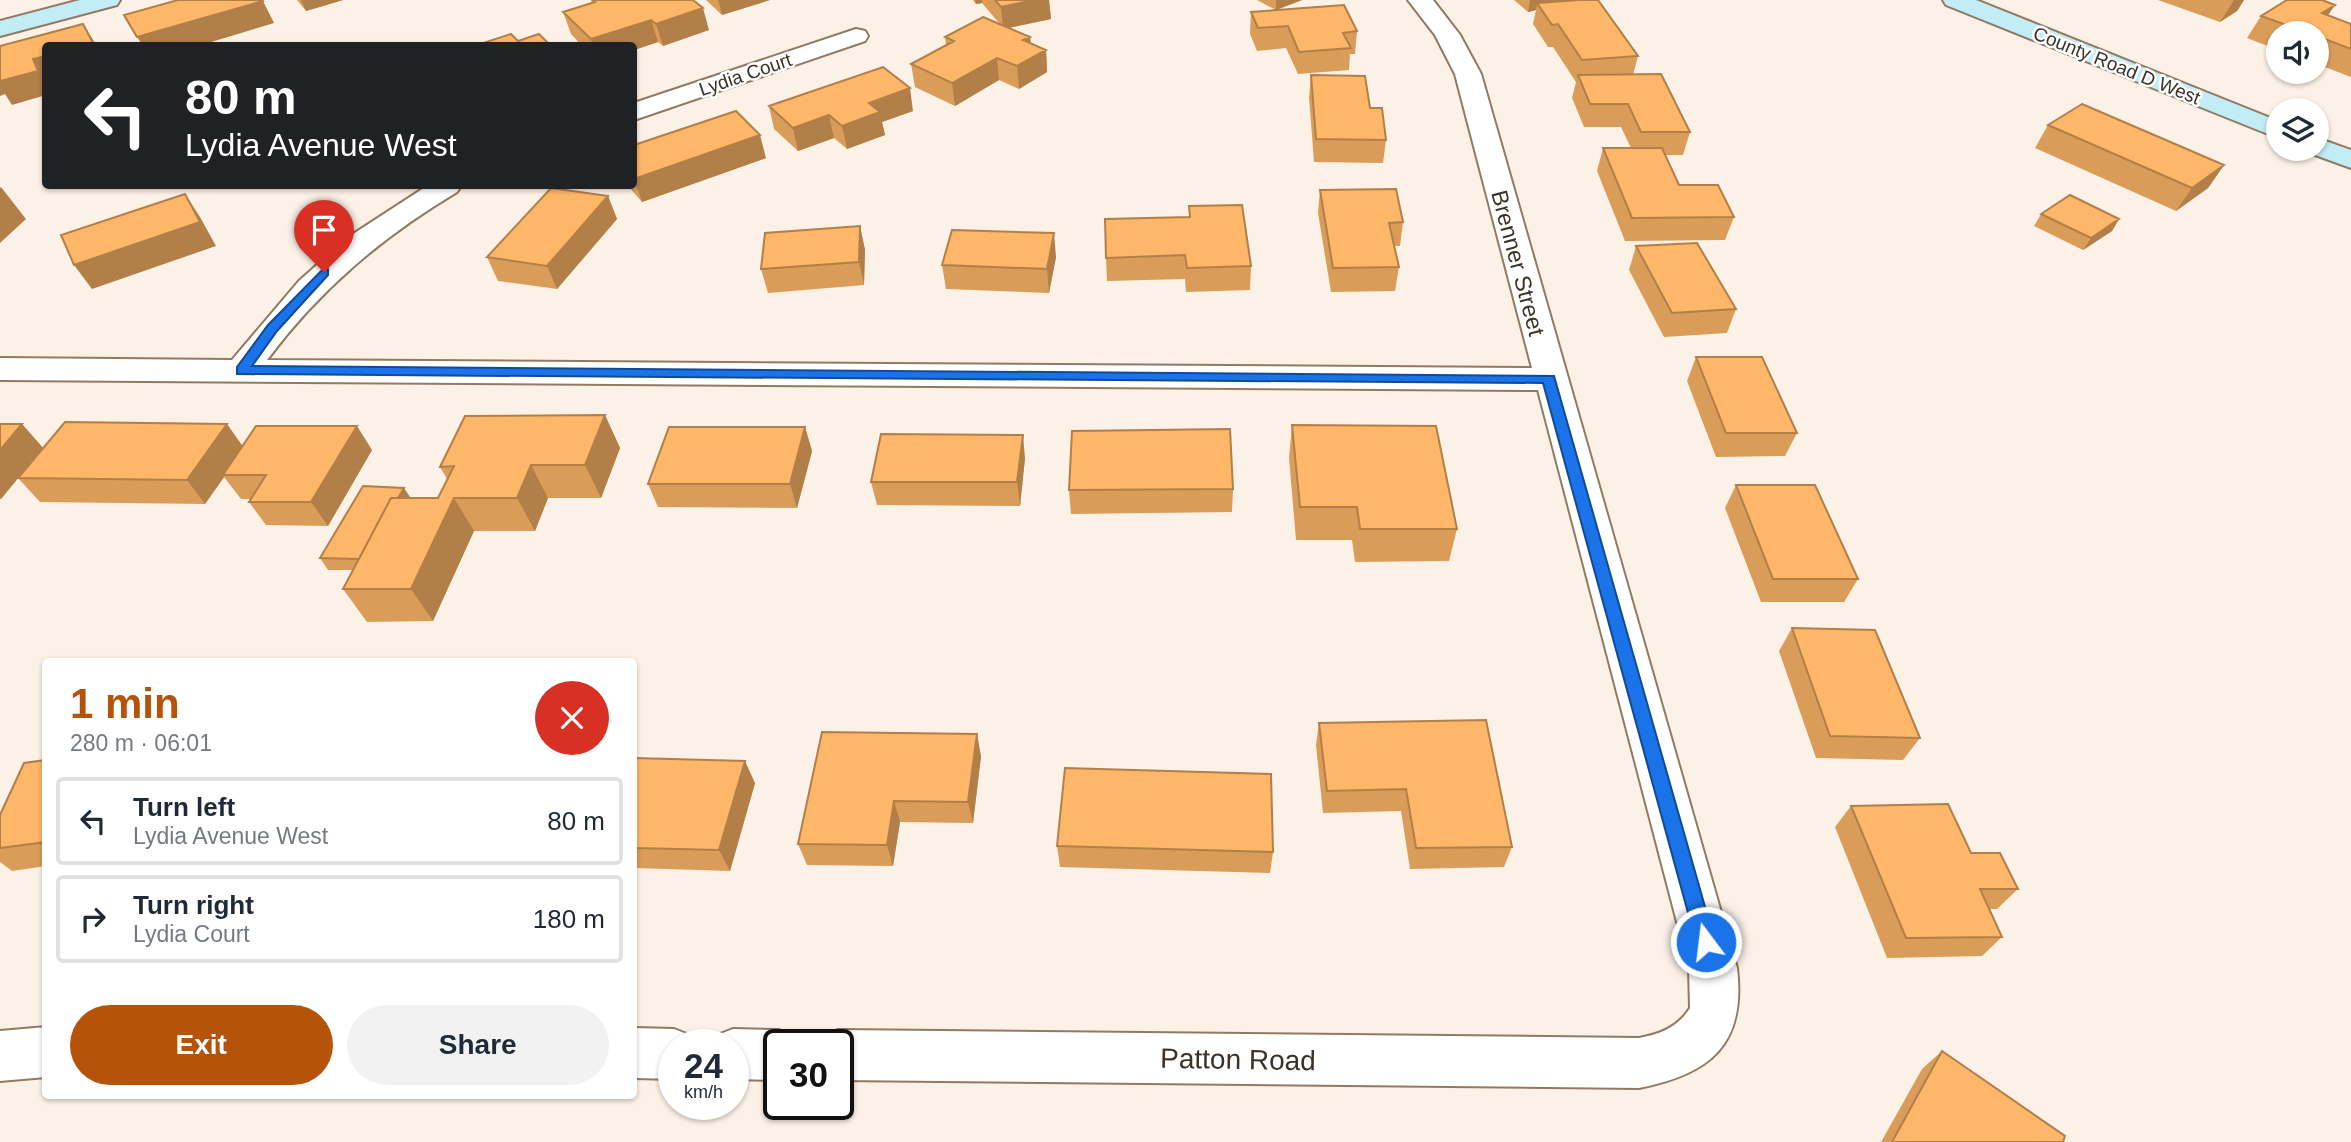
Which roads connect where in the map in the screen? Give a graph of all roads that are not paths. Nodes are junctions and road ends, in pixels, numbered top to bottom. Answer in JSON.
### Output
{"nodes":[{"id":1,"x":108,"y":0,"type":"edge"},
{"id":2,"x":1420,"y":0,"type":"edge"},
{"id":3,"x":1955,"y":0,"type":"edge"},
{"id":4,"x":0,"y":29,"type":"edge"},
{"id":5,"x":856,"y":36,"type":"dead end"},
{"id":6,"x":637,"y":111,"type":"edge"},
{"id":7,"x":2266,"y":125,"type":"edge"},
{"id":8,"x":2329,"y":151,"type":"edge"},
{"id":9,"x":2351,"y":160,"type":"edge"},
{"id":10,"x":442,"y":189,"type":"edge"},
{"id":11,"x":0,"y":369,"type":"edge"},
{"id":12,"x":242,"y":370,"type":"junction"},
{"id":13,"x":1549,"y":379,"type":"junction"},
{"id":14,"x":42,"y":1052,"type":"edge"},
{"id":15,"x":637,"y":1053,"type":"edge"},
{"id":16,"x":658,"y":1054,"type":"edge"},
{"id":17,"x":854,"y":1055,"type":"edge"},
{"id":18,"x":0,"y":1056,"type":"edge"},
{"id":19,"x":1639,"y":1063,"type":"joint"}],
"edges":[{"from":1,"to":4,"type":"main road"},
{"from":2,"to":13,"type":"street","name":"Brenner Street"},
{"from":3,"to":7,"type":"main road","name":"County Road D West"},
{"from":5,"to":6,"type":"street","name":"Lydia Court"},
{"from":8,"to":9,"type":"main road"},
{"from":10,"to":12,"type":"street"},
{"from":11,"to":12,"type":"street"},
{"from":12,"to":13,"type":"street"},
{"from":13,"to":19,"type":"street","name":"Brenner Street"},
{"from":14,"to":18,"type":"street"},
{"from":15,"to":16,"type":"street"},
{"from":17,"to":19,"type":"street","name":"Patton Road"}]}
